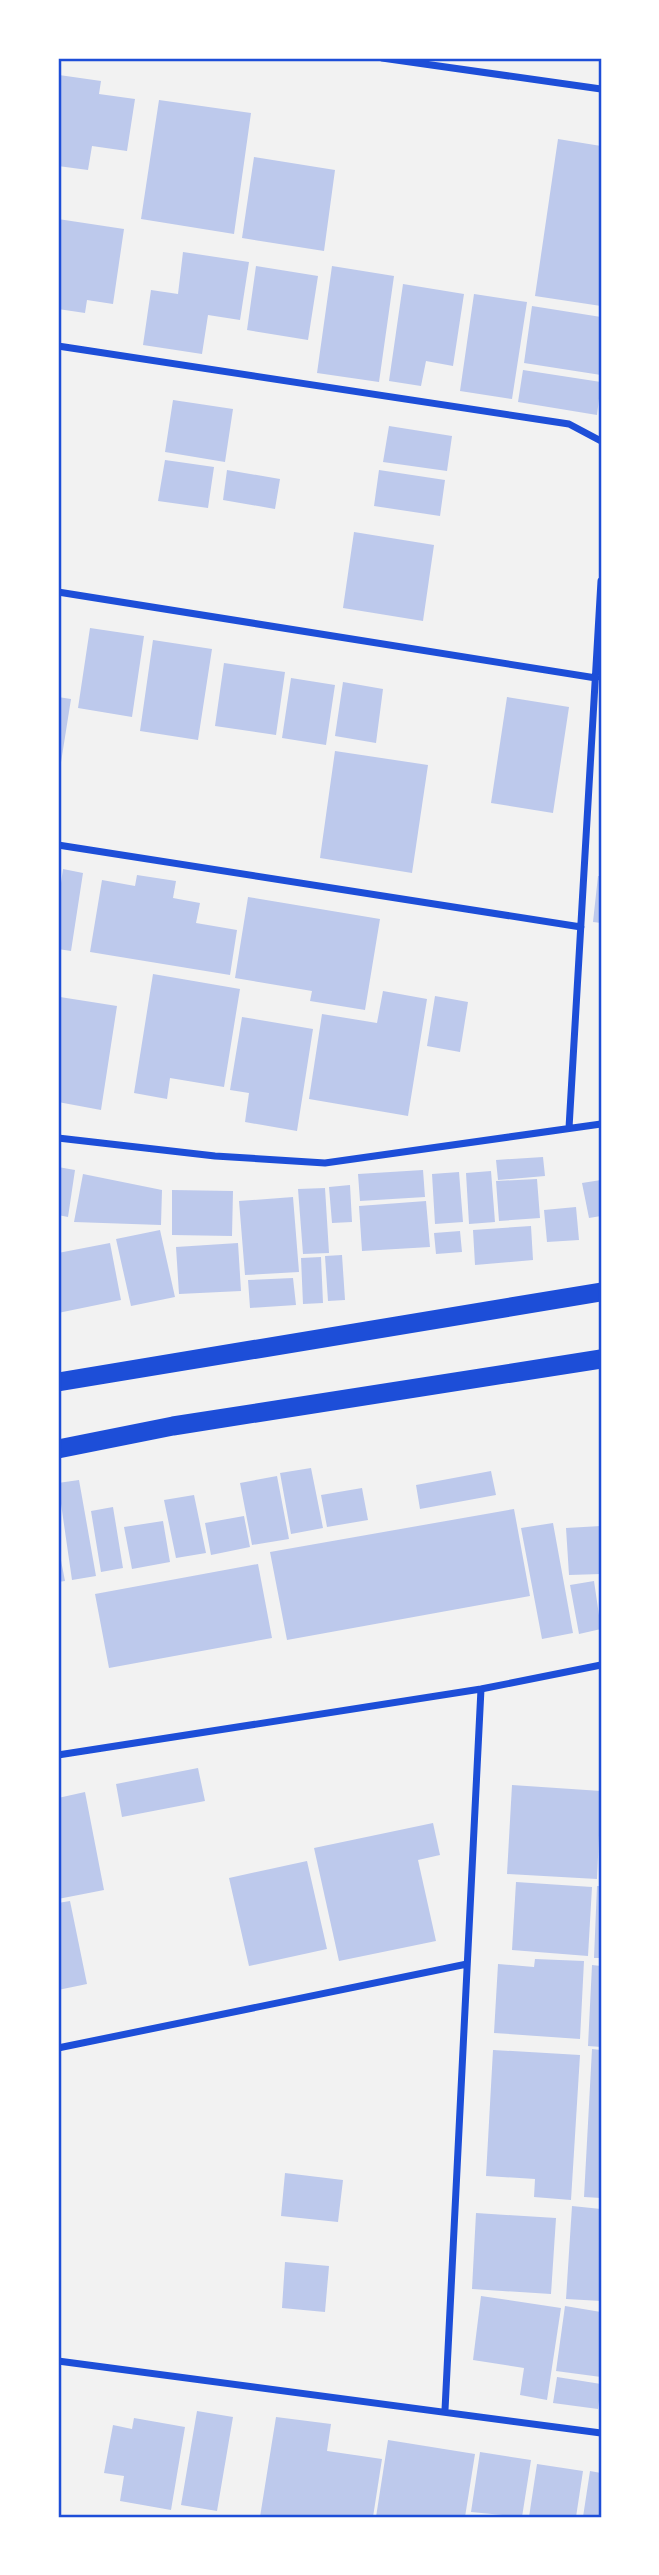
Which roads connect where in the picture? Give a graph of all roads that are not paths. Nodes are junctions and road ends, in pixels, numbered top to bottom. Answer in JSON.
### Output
{"nodes":[{"id":1,"x":382,"y":58,"type":"edge"},
{"id":2,"x":422,"y":61,"type":"edge"},
{"id":3,"x":601,"y":89,"type":"edge"},
{"id":4,"x":58,"y":346,"type":"edge"},
{"id":5,"x":601,"y":441,"type":"edge"},
{"id":6,"x":601,"y":580,"type":"edge"},
{"id":7,"x":58,"y":592,"type":"edge"},
{"id":8,"x":596,"y":678,"type":"junction"},
{"id":9,"x":58,"y":845,"type":"edge"},
{"id":10,"x":581,"y":927,"type":"junction"},
{"id":11,"x":601,"y":1124,"type":"edge"},
{"id":12,"x":569,"y":1129,"type":"junction"},
{"id":13,"x":58,"y":1138,"type":"edge"},
{"id":14,"x":601,"y":1292,"type":"edge"},
{"id":15,"x":601,"y":1359,"type":"edge"},
{"id":16,"x":58,"y":1382,"type":"edge"},
{"id":17,"x":58,"y":1449,"type":"edge"},
{"id":18,"x":601,"y":1665,"type":"edge"},
{"id":19,"x":481,"y":1689,"type":"junction"},
{"id":20,"x":58,"y":1755,"type":"edge"},
{"id":21,"x":467,"y":1964,"type":"junction"},
{"id":22,"x":58,"y":2048,"type":"edge"},
{"id":23,"x":58,"y":2361,"type":"edge"},
{"id":24,"x":445,"y":2410,"type":"junction"},
{"id":25,"x":601,"y":2433,"type":"edge"}],
"edges":[{"from":1,"to":2,"type":"street"},
{"from":2,"to":3,"type":"street"},
{"from":4,"to":5,"type":"street"},
{"from":6,"to":8,"type":"street"},
{"from":7,"to":8,"type":"street"},
{"from":8,"to":10,"type":"street"},
{"from":9,"to":10,"type":"street"},
{"from":10,"to":12,"type":"street"},
{"from":11,"to":12,"type":"street"},
{"from":12,"to":13,"type":"street"},
{"from":14,"to":16,"type":"highway"},
{"from":15,"to":17,"type":"highway"},
{"from":18,"to":19,"type":"street"},
{"from":19,"to":20,"type":"street"},
{"from":19,"to":21,"type":"street"},
{"from":21,"to":22,"type":"street"},
{"from":21,"to":24,"type":"street"},
{"from":23,"to":24,"type":"street"},
{"from":24,"to":25,"type":"street"}]}
